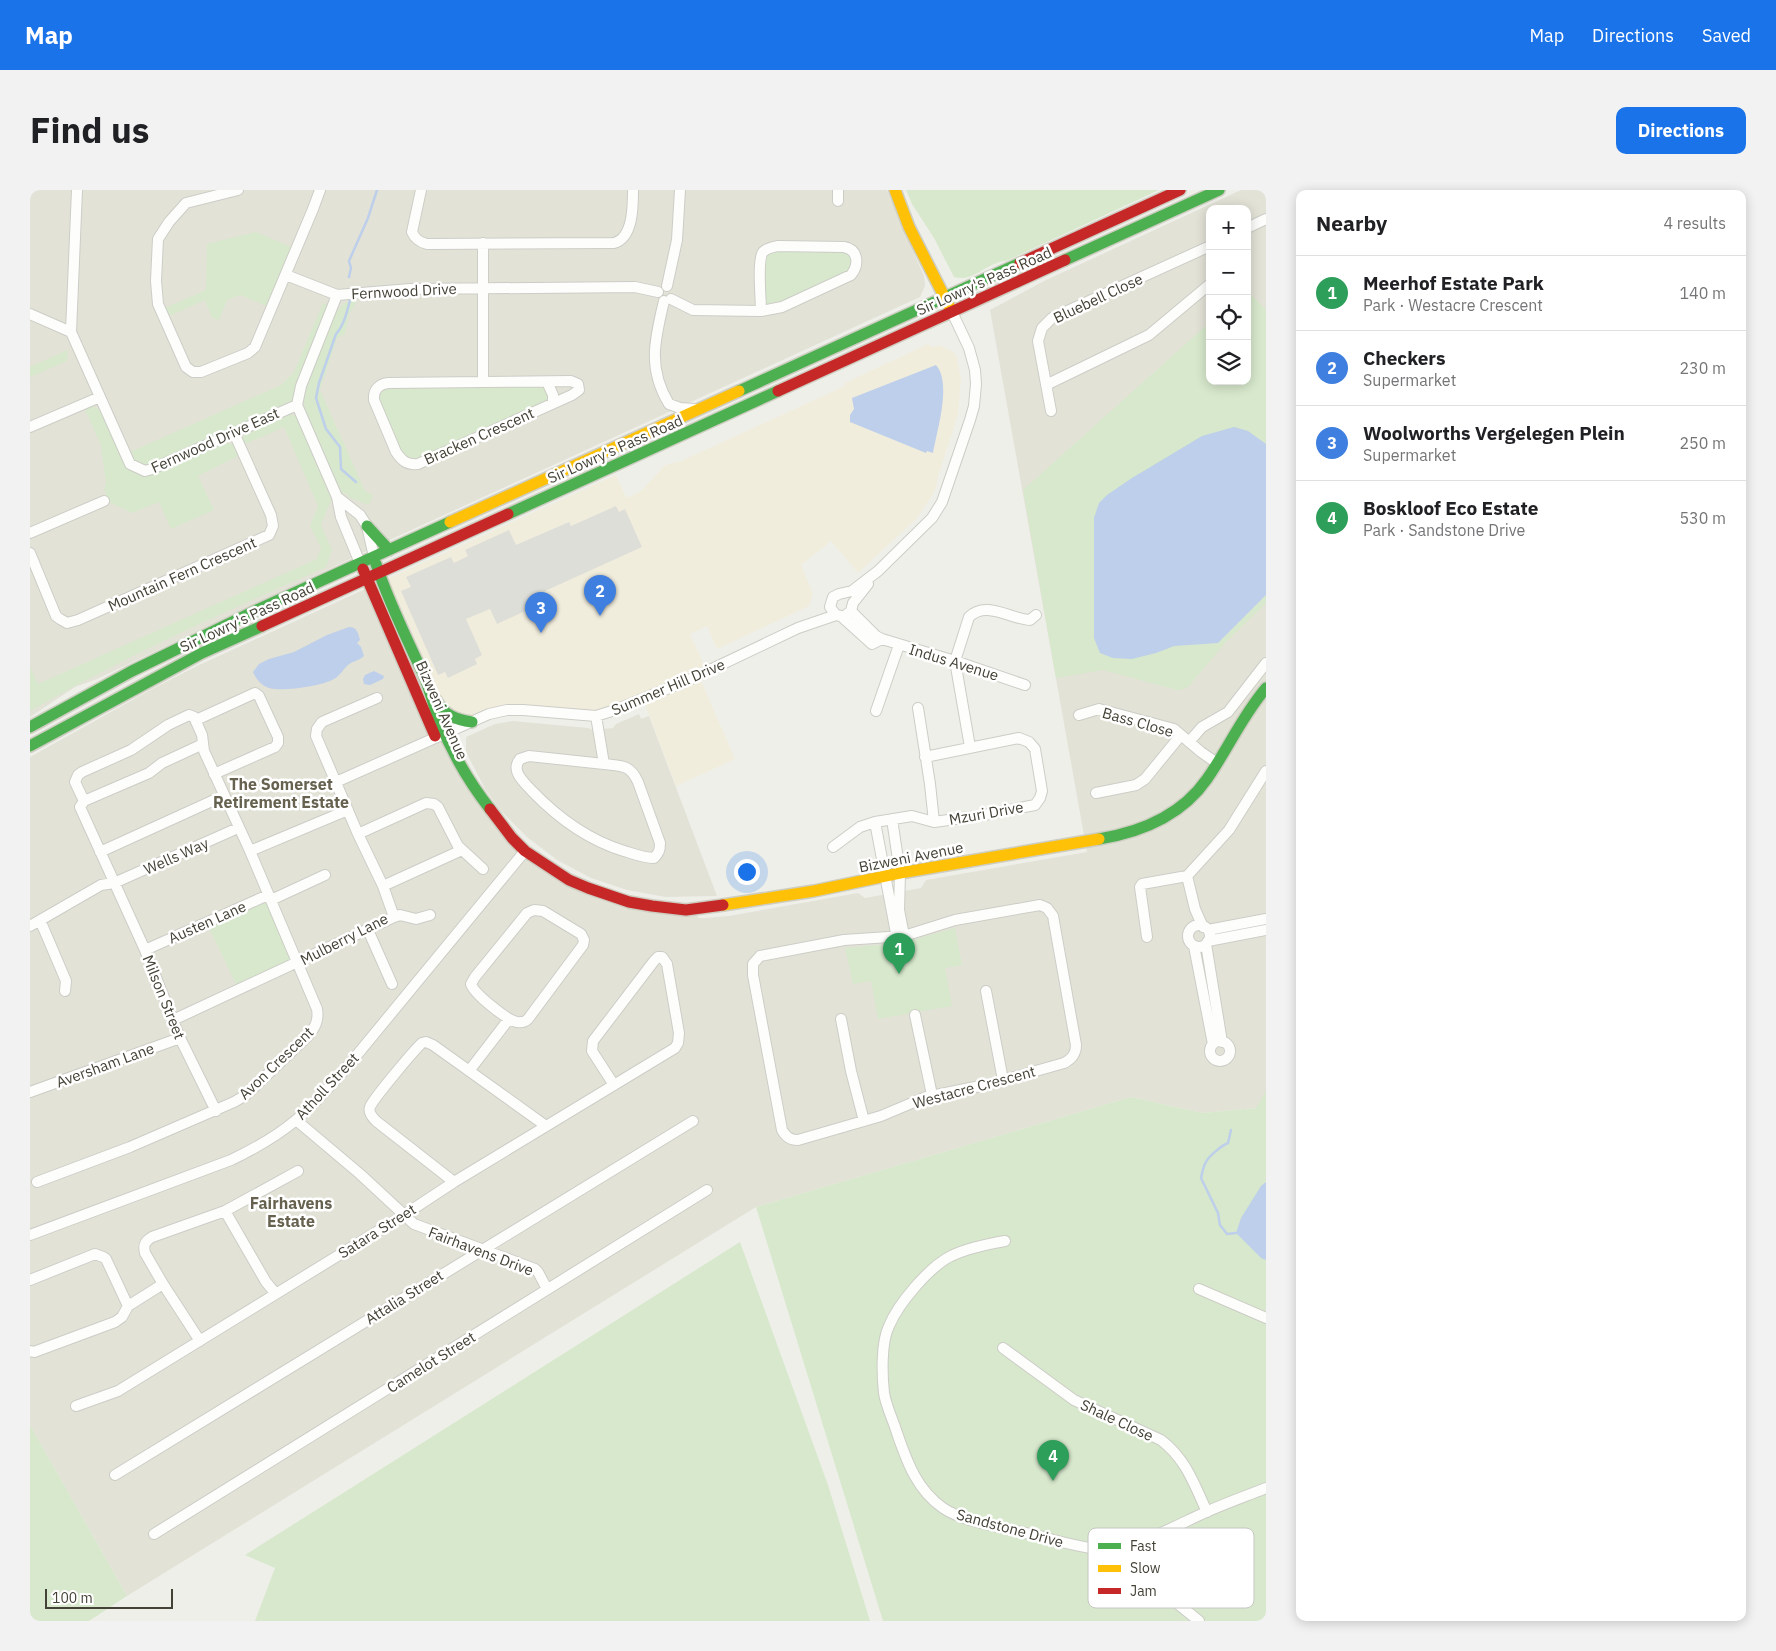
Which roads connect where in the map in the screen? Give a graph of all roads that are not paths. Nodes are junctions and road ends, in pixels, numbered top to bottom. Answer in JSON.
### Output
{"nodes":[{"id":1,"x":77,"y":190,"type":"edge"},
{"id":2,"x":238,"y":190,"type":"edge"},
{"id":3,"x":320,"y":190,"type":"edge"},
{"id":4,"x":421,"y":190,"type":"edge"},
{"id":5,"x":633,"y":190,"type":"edge"},
{"id":6,"x":680,"y":190,"type":"edge"},
{"id":7,"x":895,"y":190,"type":"edge"},
{"id":8,"x":1180,"y":190,"type":"edge"},
{"id":9,"x":1219,"y":190,"type":"edge"},
{"id":10,"x":1266,"y":219,"type":"edge"},
{"id":11,"x":1251,"y":226,"type":"edge"},
{"id":12,"x":482,"y":244,"type":"junction"},
{"id":13,"x":1206,"y":248,"type":"edge"},
{"id":14,"x":286,"y":275,"type":"junction"},
{"id":15,"x":1206,"y":287,"type":"edge"},
{"id":16,"x":483,"y":288,"type":"junction"},
{"id":17,"x":665,"y":294,"type":"junction"},
{"id":18,"x":337,"y":295,"type":"junction"},
{"id":19,"x":945,"y":298,"type":"junction"},
{"id":20,"x":761,"y":311,"type":"junction"},
{"id":21,"x":952,"y":312,"type":"junction"},
{"id":22,"x":30,"y":314,"type":"edge"},
{"id":23,"x":71,"y":332,"type":"junction"},
{"id":24,"x":483,"y":382,"type":"junction"},
{"id":25,"x":547,"y":382,"type":"junction"},
{"id":26,"x":1046,"y":385,"type":"junction"},
{"id":27,"x":100,"y":397,"type":"junction"},
{"id":28,"x":553,"y":403,"type":"junction"},
{"id":29,"x":296,"y":404,"type":"junction"},
{"id":30,"x":699,"y":410,"type":"junction"},
{"id":31,"x":1052,"y":411,"type":"dead end"},
{"id":32,"x":30,"y":427,"type":"edge"},
{"id":33,"x":234,"y":433,"type":"junction"},
{"id":34,"x":337,"y":497,"type":"junction"},
{"id":35,"x":104,"y":500,"type":"dead end"},
{"id":36,"x":367,"y":526,"type":"junction"},
{"id":37,"x":30,"y":533,"type":"edge"},
{"id":38,"x":389,"y":550,"type":"junction"},
{"id":39,"x":30,"y":553,"type":"edge"},
{"id":40,"x":374,"y":557,"type":"junction"},
{"id":41,"x":360,"y":563,"type":"junction"},
{"id":42,"x":878,"y":571,"type":"junction"},
{"id":43,"x":378,"y":572,"type":"junction"},
{"id":44,"x":367,"y":578,"type":"junction"},
{"id":45,"x":843,"y":594,"type":"junction"},
{"id":46,"x":852,"y":607,"type":"junction"},
{"id":47,"x":836,"y":613,"type":"junction"},
{"id":48,"x":1036,"y":615,"type":"dead end"},
{"id":49,"x":882,"y":639,"type":"junction"},
{"id":50,"x":898,"y":645,"type":"junction"},
{"id":51,"x":955,"y":661,"type":"junction"},
{"id":52,"x":1266,"y":662,"type":"edge"},
{"id":53,"x":425,"y":679,"type":"junction"},
{"id":54,"x":1025,"y":685,"type":"dead end"},
{"id":55,"x":1266,"y":688,"type":"edge"},
{"id":56,"x":377,"y":698,"type":"dead end"},
{"id":57,"x":918,"y":708,"type":"dead end"},
{"id":58,"x":876,"y":711,"type":"dead end"},
{"id":59,"x":1078,"y":715,"type":"dead end"},
{"id":60,"x":596,"y":716,"type":"junction"},
{"id":61,"x":195,"y":718,"type":"junction"},
{"id":62,"x":472,"y":722,"type":"junction"},
{"id":63,"x":30,"y":727,"type":"edge"},
{"id":64,"x":440,"y":735,"type":"junction"},
{"id":65,"x":1185,"y":738,"type":"junction"},
{"id":66,"x":203,"y":744,"type":"junction"},
{"id":67,"x":30,"y":746,"type":"edge"},
{"id":68,"x":970,"y":747,"type":"junction"},
{"id":69,"x":925,"y":757,"type":"junction"},
{"id":70,"x":1217,"y":763,"type":"junction"},
{"id":71,"x":604,"y":764,"type":"junction"},
{"id":72,"x":1266,"y":771,"type":"edge"},
{"id":73,"x":214,"y":774,"type":"junction"},
{"id":74,"x":336,"y":782,"type":"junction"},
{"id":75,"x":1096,"y":793,"type":"dead end"},
{"id":76,"x":223,"y":796,"type":"junction"},
{"id":77,"x":84,"y":802,"type":"junction"},
{"id":78,"x":348,"y":810,"type":"junction"},
{"id":79,"x":892,"y":819,"type":"junction"},
{"id":80,"x":875,"y":822,"type":"junction"},
{"id":81,"x":934,"y":822,"type":"junction"},
{"id":82,"x":238,"y":828,"type":"junction"},
{"id":83,"x":358,"y":834,"type":"junction"},
{"id":84,"x":832,"y":847,"type":"dead end"},
{"id":85,"x":462,"y":850,"type":"junction"},
{"id":86,"x":250,"y":851,"type":"junction"},
{"id":87,"x":525,"y":851,"type":"junction"},
{"id":88,"x":100,"y":852,"type":"junction"},
{"id":89,"x":484,"y":869,"type":"dead end"},
{"id":90,"x":900,"y":873,"type":"junction"},
{"id":91,"x":325,"y":875,"type":"dead end"},
{"id":92,"x":1187,"y":876,"type":"junction"},
{"id":93,"x":886,"y":877,"type":"junction"},
{"id":94,"x":114,"y":883,"type":"junction"},
{"id":95,"x":383,"y":886,"type":"junction"},
{"id":96,"x":269,"y":897,"type":"junction"},
{"id":97,"x":1195,"y":909,"type":"junction"},
{"id":98,"x":430,"y":915,"type":"dead end"},
{"id":99,"x":394,"y":917,"type":"junction"},
{"id":100,"x":1266,"y":919,"type":"edge"},
{"id":101,"x":40,"y":920,"type":"junction"},
{"id":102,"x":30,"y":926,"type":"edge"},
{"id":103,"x":1192,"y":928,"type":"junction"},
{"id":104,"x":1205,"y":928,"type":"junction"},
{"id":105,"x":368,"y":930,"type":"junction"},
{"id":106,"x":1266,"y":930,"type":"edge"},
{"id":107,"x":901,"y":936,"type":"junction"},
{"id":108,"x":1147,"y":937,"type":"dead end"},
{"id":109,"x":1207,"y":943,"type":"junction"},
{"id":110,"x":1194,"y":946,"type":"junction"},
{"id":111,"x":145,"y":950,"type":"junction"},
{"id":112,"x":297,"y":962,"type":"junction"},
{"id":113,"x":392,"y":984,"type":"dead end"},
{"id":114,"x":65,"y":991,"type":"dead end"},
{"id":115,"x":986,"y":991,"type":"dead end"},
{"id":116,"x":915,"y":1015,"type":"dead end"},
{"id":117,"x":508,"y":1019,"type":"junction"},
{"id":118,"x":841,"y":1019,"type":"dead end"},
{"id":119,"x":173,"y":1020,"type":"junction"},
{"id":120,"x":180,"y":1038,"type":"junction"},
{"id":121,"x":469,"y":1071,"type":"junction"},
{"id":122,"x":1003,"y":1080,"type":"junction"},
{"id":123,"x":614,"y":1085,"type":"junction"},
{"id":124,"x":30,"y":1092,"type":"edge"},
{"id":125,"x":932,"y":1096,"type":"junction"},
{"id":126,"x":216,"y":1111,"type":"junction"},
{"id":127,"x":296,"y":1120,"type":"junction"},
{"id":128,"x":693,"y":1121,"type":"dead end"},
{"id":129,"x":864,"y":1121,"type":"junction"},
{"id":130,"x":546,"y":1126,"type":"junction"},
{"id":131,"x":298,"y":1171,"type":"dead end"},
{"id":132,"x":37,"y":1182,"type":"dead end"},
{"id":133,"x":454,"y":1182,"type":"junction"},
{"id":134,"x":707,"y":1190,"type":"dead end"},
{"id":135,"x":225,"y":1211,"type":"junction"},
{"id":136,"x":404,"y":1214,"type":"junction"},
{"id":137,"x":30,"y":1235,"type":"edge"},
{"id":138,"x":1005,"y":1241,"type":"dead end"},
{"id":139,"x":481,"y":1250,"type":"junction"},
{"id":140,"x":30,"y":1280,"type":"edge"},
{"id":141,"x":163,"y":1284,"type":"junction"},
{"id":142,"x":547,"y":1289,"type":"junction"},
{"id":143,"x":1199,"y":1289,"type":"dead end"},
{"id":144,"x":276,"y":1294,"type":"junction"},
{"id":145,"x":128,"y":1306,"type":"junction"},
{"id":146,"x":1266,"y":1318,"type":"edge"},
{"id":147,"x":200,"y":1341,"type":"junction"},
{"id":148,"x":1003,"y":1348,"type":"dead end"},
{"id":149,"x":30,"y":1351,"type":"edge"},
{"id":150,"x":76,"y":1406,"type":"dead end"},
{"id":151,"x":115,"y":1475,"type":"dead end"},
{"id":152,"x":1266,"y":1488,"type":"edge"},
{"id":153,"x":1208,"y":1512,"type":"junction"},
{"id":154,"x":1173,"y":1528,"type":"edge"},
{"id":155,"x":154,"y":1534,"type":"dead end"},
{"id":156,"x":1088,"y":1547,"type":"edge"},
{"id":157,"x":1183,"y":1608,"type":"edge"},
{"id":158,"x":1199,"y":1621,"type":"edge"}],
"edges":[{"from":1,"to":23,"type":"street"},
{"from":2,"to":14,"type":"street"},
{"from":3,"to":14,"type":"street"},
{"from":4,"to":12,"type":"street"},
{"from":5,"to":12,"type":"street"},
{"from":6,"to":17,"type":"street"},
{"from":7,"to":19,"type":"main road"},
{"from":8,"to":19,"type":"main road","name":"Sir Lowry's Pass Road"},
{"from":9,"to":21,"type":"main road","name":"Sir Lowry's Pass Road"},
{"from":10,"to":11,"type":"street"},
{"from":12,"to":16,"type":"street"},
{"from":13,"to":26,"type":"street","name":"Bluebell Close"},
{"from":14,"to":18,"type":"street"},
{"from":15,"to":26,"type":"street"},
{"from":16,"to":17,"type":"street","name":"Fernwood Drive"},
{"from":16,"to":18,"type":"street","name":"Fernwood Drive"},
{"from":16,"to":24,"type":"street"},
{"from":17,"to":20,"type":"street","name":"Fernwood Drive"},
{"from":17,"to":30,"type":"street"},
{"from":18,"to":29,"type":"street","name":"Fernwood Drive"},
{"from":19,"to":21,"type":"main road"},
{"from":19,"to":30,"type":"main road","name":"Sir Lowry's Pass Road"},
{"from":20,"to":20,"type":"street","name":"Fernwood Drive"},
{"from":21,"to":42,"type":"street"},
{"from":21,"to":43,"type":"main road","name":"Sir Lowry's Pass Road"},
{"from":22,"to":23,"type":"street"},
{"from":23,"to":27,"type":"street","name":"Fernwood Drive East"},
{"from":24,"to":25,"type":"street","name":"Bracken Crescent"},
{"from":24,"to":28,"type":"street","name":"Bracken Crescent"},
{"from":25,"to":28,"type":"street"},
{"from":25,"to":28,"type":"street","name":"Bracken Crescent"},
{"from":26,"to":31,"type":"street","name":"Bluebell Close"},
{"from":27,"to":32,"type":"street"},
{"from":27,"to":33,"type":"street","name":"Fernwood Drive East"},
{"from":29,"to":33,"type":"street","name":"Fernwood Drive East"},
{"from":29,"to":34,"type":"street"},
{"from":30,"to":38,"type":"main road","name":"Sir Lowry's Pass Road"},
{"from":33,"to":39,"type":"street","name":"Mountain Fern Crescent"},
{"from":34,"to":36,"type":"street"},
{"from":34,"to":41,"type":"street"},
{"from":35,"to":37,"type":"street"},
{"from":36,"to":38,"type":"main road"},
{"from":36,"to":40,"type":"street"},
{"from":38,"to":40,"type":"main road","name":"Sir Lowry's Pass Road"},
{"from":40,"to":41,"type":"main road","name":"Sir Lowry's Pass Road"},
{"from":40,"to":43,"type":"main road","name":"Bizweni Avenue"},
{"from":41,"to":44,"type":"main road","name":"Bizweni Avenue"},
{"from":41,"to":63,"type":"main road","name":"Sir Lowry's Pass Road"},
{"from":42,"to":45,"type":"street"},
{"from":42,"to":46,"type":"street"},
{"from":43,"to":44,"type":"main road","name":"Sir Lowry's Pass Road"},
{"from":43,"to":53,"type":"main road","name":"Bizweni Avenue"},
{"from":44,"to":64,"type":"main road","name":"Bizweni Avenue"},
{"from":44,"to":67,"type":"main road","name":"Sir Lowry's Pass Road"},
{"from":45,"to":46,"type":"street"},
{"from":45,"to":47,"type":"street"},
{"from":46,"to":47,"type":"street"},
{"from":46,"to":49,"type":"street"},
{"from":47,"to":49,"type":"street"},
{"from":47,"to":60,"type":"street","name":"Summer Hill Drive"},
{"from":48,"to":51,"type":"street"},
{"from":49,"to":50,"type":"street","name":"Indus Avenue"},
{"from":50,"to":51,"type":"street","name":"Indus Avenue"},
{"from":50,"to":58,"type":"street"},
{"from":51,"to":54,"type":"street","name":"Indus Avenue"},
{"from":51,"to":68,"type":"street"},
{"from":52,"to":65,"type":"street"},
{"from":53,"to":62,"type":"main road"},
{"from":53,"to":64,"type":"main road","name":"Bizweni Avenue"},
{"from":55,"to":70,"type":"main road","name":"Bizweni Avenue"},
{"from":56,"to":74,"type":"street","name":"Mulberry Lane"},
{"from":57,"to":69,"type":"street"},
{"from":59,"to":65,"type":"street","name":"Bass Close"},
{"from":60,"to":62,"type":"street","name":"Summer Hill Drive"},
{"from":60,"to":71,"type":"street"},
{"from":61,"to":66,"type":"street","name":"Avon Crescent"},
{"from":61,"to":73,"type":"street"},
{"from":61,"to":77,"type":"street"},
{"from":62,"to":64,"type":"street","name":"Summer Hill Drive"},
{"from":64,"to":74,"type":"street","name":"Summer Hill Drive"},
{"from":64,"to":87,"type":"main road","name":"Bizweni Avenue"},
{"from":65,"to":70,"type":"street","name":"Bass Close"},
{"from":65,"to":75,"type":"street"},
{"from":66,"to":73,"type":"street","name":"Avon Crescent"},
{"from":66,"to":77,"type":"street"},
{"from":68,"to":69,"type":"street","name":"Mzuri Drive"},
{"from":68,"to":81,"type":"street","name":"Mzuri Drive"},
{"from":69,"to":81,"type":"street"},
{"from":70,"to":90,"type":"main road","name":"Bizweni Avenue"},
{"from":71,"to":71,"type":"street"},
{"from":72,"to":92,"type":"street"},
{"from":73,"to":76,"type":"street","name":"Avon Crescent"},
{"from":74,"to":78,"type":"street","name":"Mulberry Lane"},
{"from":76,"to":82,"type":"street","name":"Avon Crescent"},
{"from":76,"to":88,"type":"street"},
{"from":77,"to":88,"type":"street","name":"Milson Street"},
{"from":78,"to":83,"type":"street","name":"Mulberry Lane"},
{"from":78,"to":86,"type":"street"},
{"from":79,"to":80,"type":"street","name":"Mzuri Drive"},
{"from":79,"to":81,"type":"street","name":"Mzuri Drive"},
{"from":79,"to":90,"type":"street"},
{"from":80,"to":84,"type":"street","name":"Mzuri Drive"},
{"from":80,"to":93,"type":"street"},
{"from":82,"to":86,"type":"street","name":"Avon Crescent"},
{"from":82,"to":94,"type":"street","name":"Wells Way"},
{"from":83,"to":85,"type":"street"},
{"from":83,"to":95,"type":"street","name":"Mulberry Lane"},
{"from":85,"to":89,"type":"street"},
{"from":85,"to":95,"type":"street"},
{"from":86,"to":96,"type":"street","name":"Avon Crescent"},
{"from":87,"to":93,"type":"main road","name":"Bizweni Avenue"},
{"from":87,"to":127,"type":"street","name":"Atholl Street"},
{"from":88,"to":94,"type":"street","name":"Milson Street"},
{"from":90,"to":93,"type":"main road","name":"Bizweni Avenue"},
{"from":90,"to":107,"type":"street"},
{"from":91,"to":96,"type":"street","name":"Austen Lane"},
{"from":92,"to":97,"type":"street"},
{"from":92,"to":108,"type":"street"},
{"from":93,"to":107,"type":"street"},
{"from":94,"to":101,"type":"street","name":"Wells Way"},
{"from":94,"to":111,"type":"street","name":"Milson Street"},
{"from":95,"to":99,"type":"street","name":"Mulberry Lane"},
{"from":96,"to":111,"type":"street","name":"Austen Lane"},
{"from":96,"to":112,"type":"street","name":"Avon Crescent"},
{"from":97,"to":103,"type":"street"},
{"from":97,"to":104,"type":"street"},
{"from":98,"to":99,"type":"street"},
{"from":99,"to":105,"type":"street","name":"Mulberry Lane"},
{"from":100,"to":104,"type":"street"},
{"from":101,"to":102,"type":"street","name":"Wells Way"},
{"from":101,"to":114,"type":"street"},
{"from":103,"to":104,"type":"street"},
{"from":103,"to":110,"type":"street"},
{"from":104,"to":109,"type":"street"},
{"from":105,"to":112,"type":"street","name":"Mulberry Lane"},
{"from":105,"to":113,"type":"street"},
{"from":106,"to":109,"type":"street"},
{"from":107,"to":122,"type":"street","name":"Westacre Crescent"},
{"from":107,"to":129,"type":"street","name":"Westacre Crescent"},
{"from":109,"to":110,"type":"street"},
{"from":109,"to":110,"type":"street"},
{"from":111,"to":119,"type":"street","name":"Milson Street"},
{"from":112,"to":119,"type":"street","name":"Mulberry Lane"},
{"from":112,"to":126,"type":"street","name":"Avon Crescent"},
{"from":115,"to":122,"type":"street"},
{"from":116,"to":125,"type":"street"},
{"from":117,"to":117,"type":"street"},
{"from":117,"to":121,"type":"street"},
{"from":118,"to":129,"type":"street"},
{"from":119,"to":120,"type":"street","name":"Milson Street"},
{"from":120,"to":124,"type":"street","name":"Aversham Lane"},
{"from":120,"to":126,"type":"street","name":"Milson Street"},
{"from":121,"to":130,"type":"street"},
{"from":121,"to":133,"type":"street"},
{"from":122,"to":125,"type":"street","name":"Westacre Crescent"},
{"from":123,"to":123,"type":"street","name":"Satara Street"},
{"from":123,"to":130,"type":"street","name":"Satara Street"},
{"from":125,"to":129,"type":"street","name":"Westacre Crescent"},
{"from":126,"to":132,"type":"street","name":"Avon Crescent"},
{"from":127,"to":136,"type":"street","name":"Fairhavens Drive"},
{"from":127,"to":137,"type":"street","name":"Atholl Street"},
{"from":128,"to":139,"type":"street","name":"Attalia Street"},
{"from":130,"to":133,"type":"street","name":"Satara Street"},
{"from":131,"to":135,"type":"street"},
{"from":133,"to":136,"type":"street","name":"Satara Street"},
{"from":134,"to":142,"type":"street","name":"Camelot Street"},
{"from":135,"to":141,"type":"street"},
{"from":135,"to":144,"type":"street"},
{"from":136,"to":139,"type":"street","name":"Fairhavens Drive"},
{"from":136,"to":144,"type":"street","name":"Satara Street"},
{"from":138,"to":156,"type":"street","name":"Sandstone Drive"},
{"from":139,"to":142,"type":"street","name":"Fairhavens Drive"},
{"from":139,"to":151,"type":"street","name":"Attalia Street"},
{"from":140,"to":145,"type":"street"},
{"from":141,"to":145,"type":"street"},
{"from":141,"to":147,"type":"street"},
{"from":142,"to":155,"type":"street","name":"Camelot Street"},
{"from":143,"to":146,"type":"street"},
{"from":144,"to":147,"type":"street","name":"Satara Street"},
{"from":145,"to":149,"type":"street"},
{"from":147,"to":150,"type":"street","name":"Satara Street"},
{"from":148,"to":153,"type":"street","name":"Shale Close"},
{"from":152,"to":153,"type":"street","name":"Sandstone Drive"},
{"from":153,"to":154,"type":"street","name":"Sandstone Drive"},
{"from":157,"to":158,"type":"street"}]}
